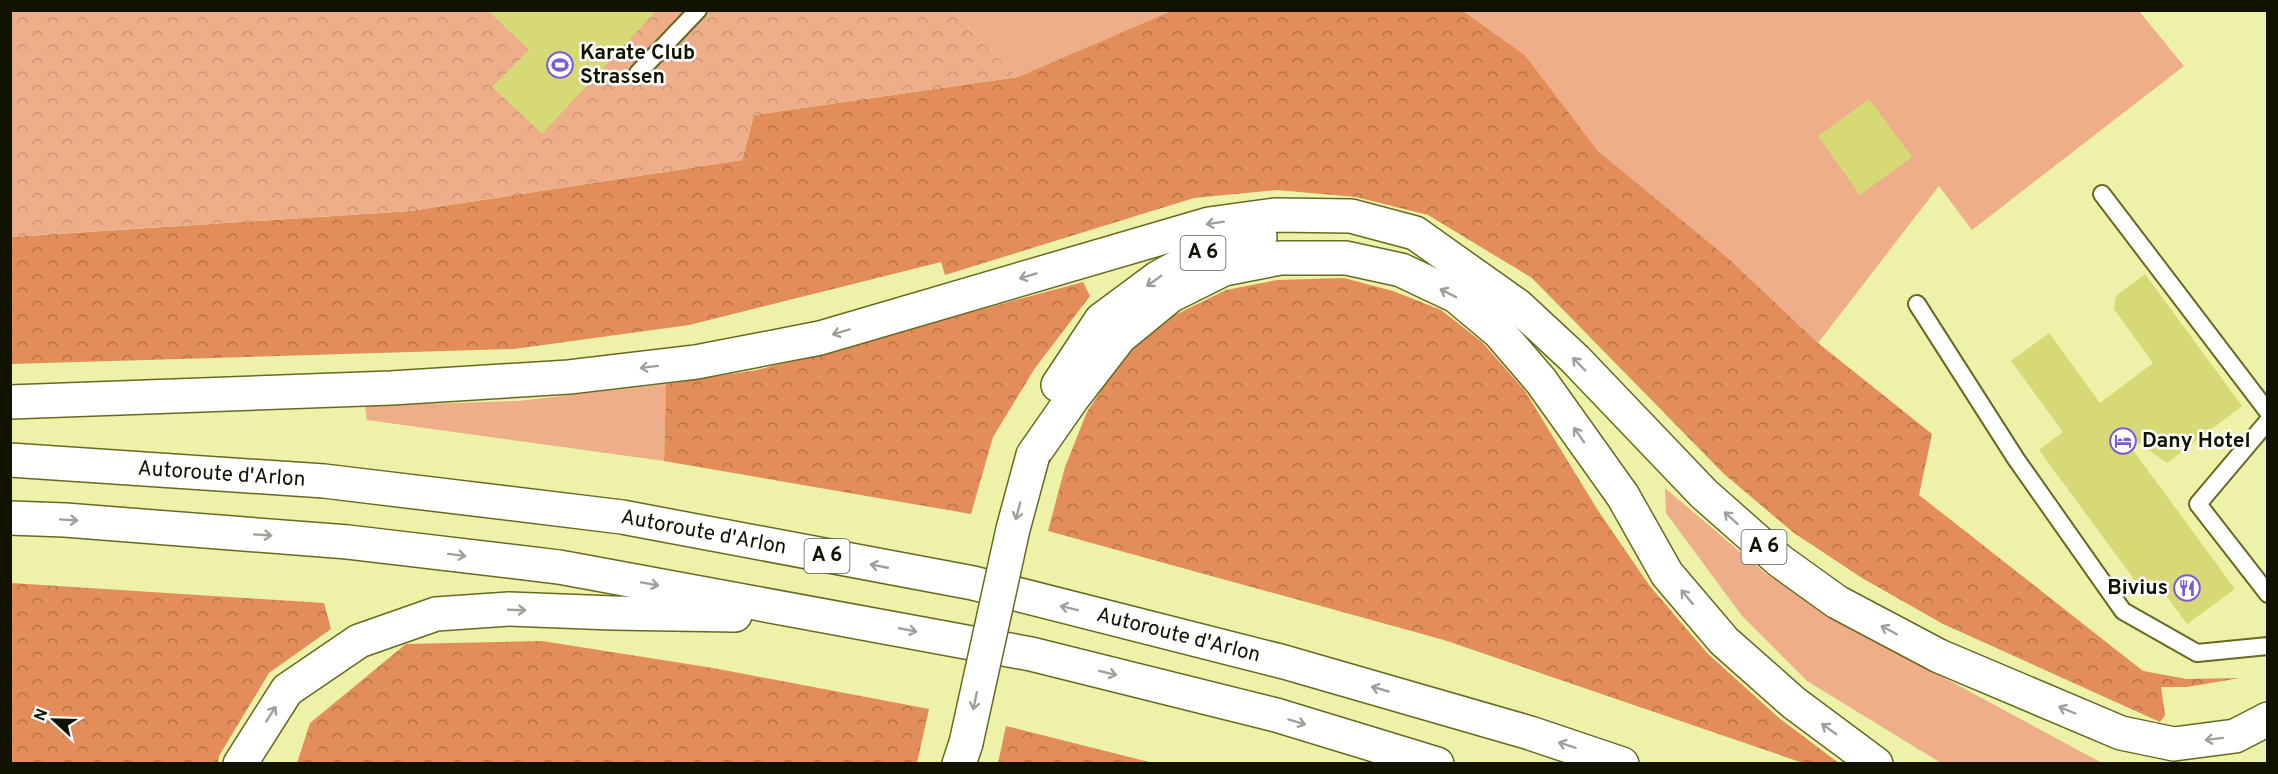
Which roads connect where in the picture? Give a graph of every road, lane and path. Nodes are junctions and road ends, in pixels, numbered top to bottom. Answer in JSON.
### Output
{"nodes":[{"id":1,"x":698,"y":10,"type":"edge"},
{"id":2,"x":638,"y":73,"type":"dead end"},
{"id":3,"x":2102,"y":194,"type":"dead end"},
{"id":4,"x":1469,"y":270,"type":"junction"},
{"id":5,"x":1917,"y":304,"type":"dead end"},
{"id":6,"x":10,"y":402,"type":"edge"},
{"id":7,"x":2268,"y":412,"type":"edge"},
{"id":8,"x":2268,"y":421,"type":"edge"},
{"id":9,"x":1033,"y":454,"type":"junction"},
{"id":10,"x":10,"y":460,"type":"edge"},
{"id":11,"x":10,"y":518,"type":"edge"},
{"id":12,"x":2268,"y":594,"type":"edge"},
{"id":13,"x":830,"y":616,"type":"junction"},
{"id":14,"x":2268,"y":646,"type":"edge"},
{"id":15,"x":2268,"y":719,"type":"edge"},
{"id":16,"x":2121,"y":733,"type":"junction"},
{"id":17,"x":964,"y":757,"type":"edge"},
{"id":18,"x":240,"y":764,"type":"edge"},
{"id":19,"x":1437,"y":764,"type":"edge"},
{"id":20,"x":1622,"y":764,"type":"edge"},
{"id":21,"x":1876,"y":764,"type":"edge"},
{"id":22,"x":2154,"y":764,"type":"edge"}],
"edges":[{"from":1,"to":2,"type":"lane"},
{"from":3,"to":7,"type":"lane"},
{"from":4,"to":6,"type":"highway","number":"A 6","one_way":true},
{"from":4,"to":9,"type":"highway","number":"A 6","one_way":true},
{"from":16,"to":4,"type":"highway","number":"A 6","one_way":true},
{"from":5,"to":14,"type":"lane"},
{"from":8,"to":12,"type":"lane"},
{"from":9,"to":17,"type":"highway","number":"A 6","one_way":true,"bridge":true},
{"from":21,"to":9,"type":"highway","one_way":true},
{"from":20,"to":10,"type":"highway","name":"Autoroute d'Arlon","number":"A 6","one_way":true},
{"from":11,"to":13,"type":"highway","one_way":true},
{"from":18,"to":13,"type":"highway","one_way":true},
{"from":13,"to":19,"type":"highway","one_way":true},
{"from":15,"to":16,"type":"highway","number":"A 6","one_way":true},
{"from":16,"to":22,"type":"highway","number":"A 6"}]}
